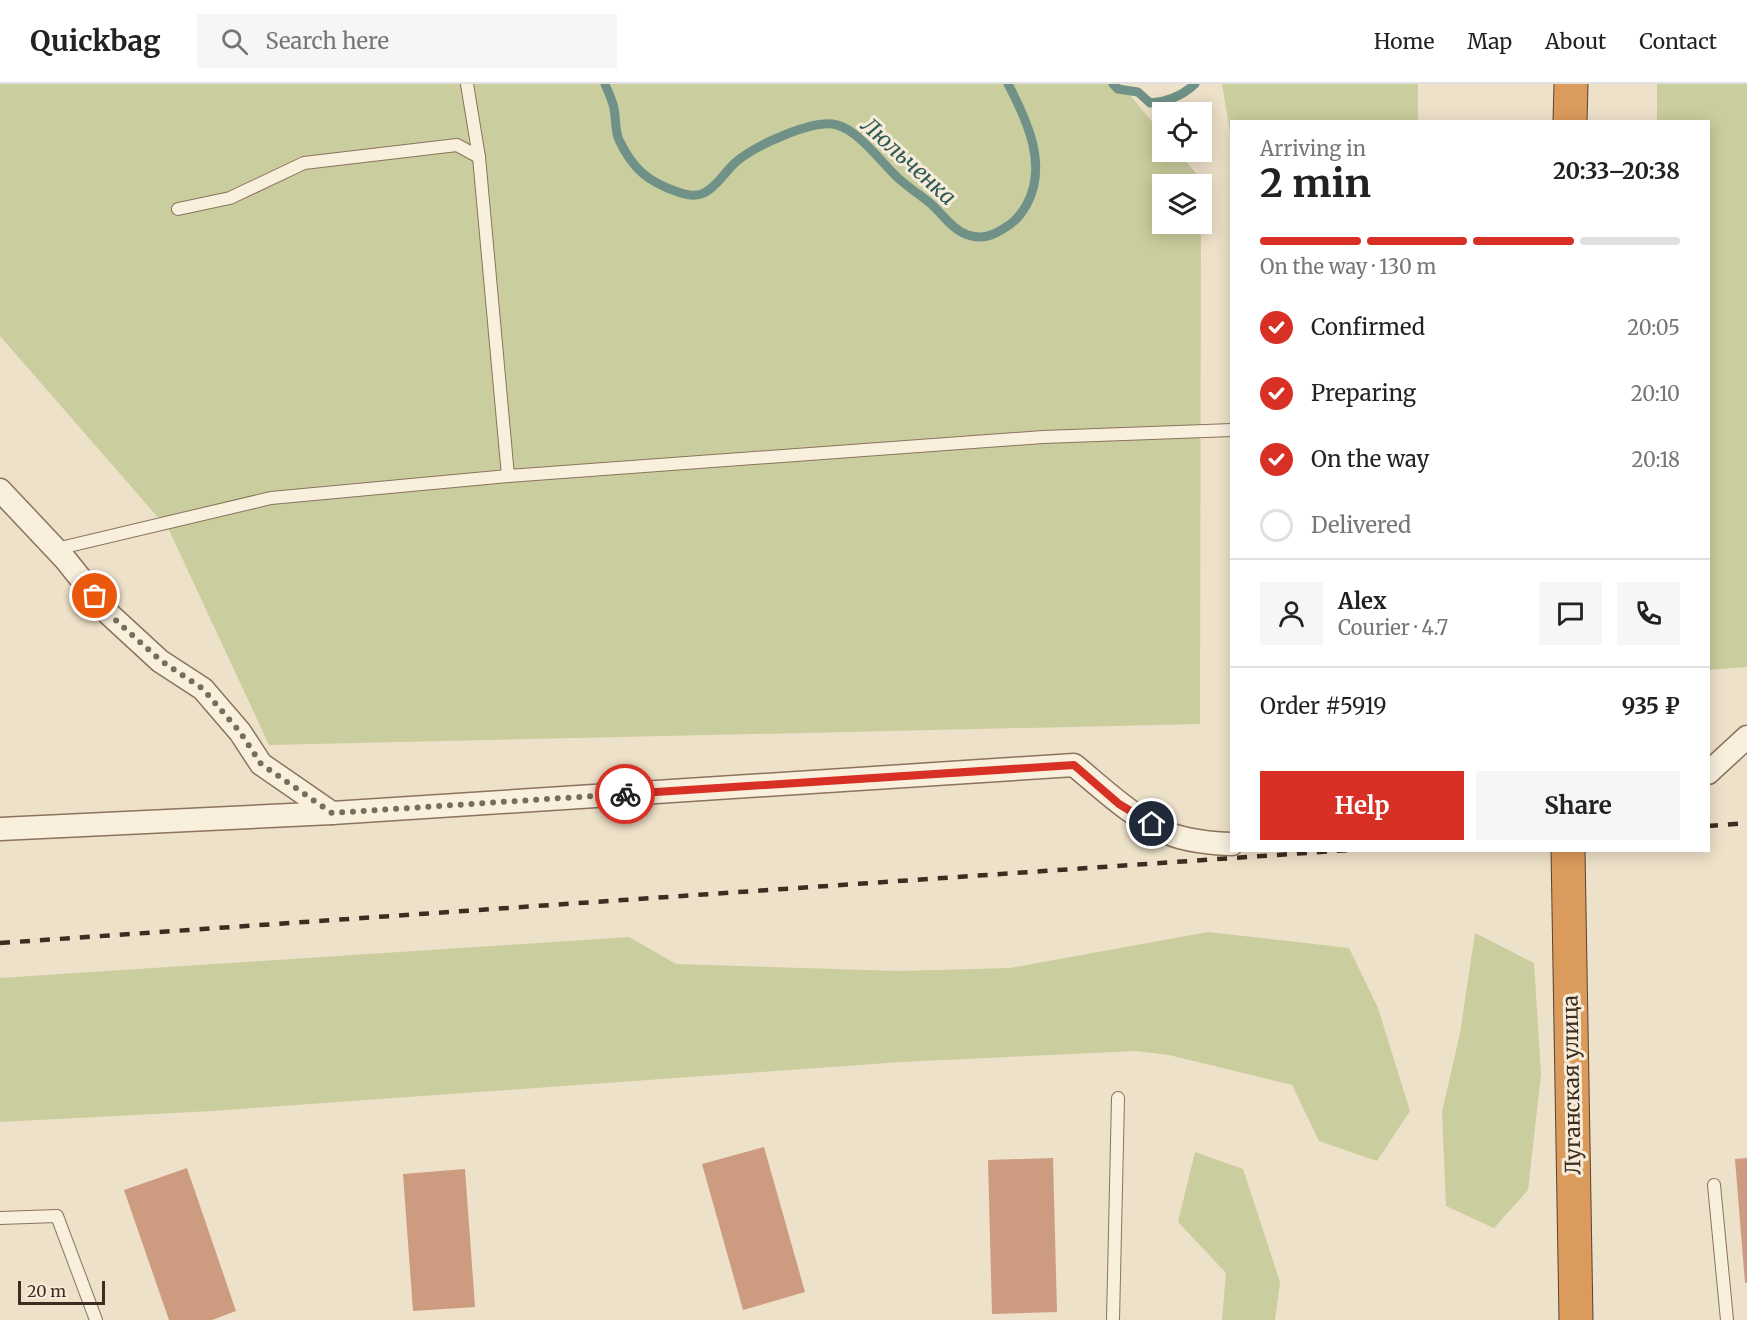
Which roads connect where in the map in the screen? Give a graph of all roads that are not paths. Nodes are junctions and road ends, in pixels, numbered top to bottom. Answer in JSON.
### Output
{"nodes":[{"id":1,"x":467,"y":84,"type":"edge"},
{"id":2,"x":1571,"y":84,"type":"edge"},
{"id":3,"x":1570,"y":120,"type":"edge"},
{"id":4,"x":479,"y":157,"type":"junction"},
{"id":5,"x":178,"y":209,"type":"dead end"},
{"id":6,"x":1230,"y":430,"type":"edge"},
{"id":7,"x":508,"y":476,"type":"junction"},
{"id":8,"x":0,"y":490,"type":"edge"},
{"id":9,"x":56,"y":549,"type":"junction"},
{"id":10,"x":1747,"y":737,"type":"edge"},
{"id":11,"x":1710,"y":772,"type":"edge"},
{"id":12,"x":332,"y":813,"type":"junction"},
{"id":13,"x":0,"y":830,"type":"edge"},
{"id":14,"x":1230,"y":844,"type":"edge"},
{"id":15,"x":1568,"y":852,"type":"edge"},
{"id":16,"x":1118,"y":1098,"type":"dead end"},
{"id":17,"x":1714,"y":1185,"type":"dead end"},
{"id":18,"x":0,"y":1218,"type":"edge"},
{"id":19,"x":96,"y":1320,"type":"edge"},
{"id":20,"x":1113,"y":1320,"type":"edge"},
{"id":21,"x":1576,"y":1320,"type":"edge"},
{"id":22,"x":1727,"y":1320,"type":"edge"}],
"edges":[{"from":1,"to":4,"type":"lane"},
{"from":2,"to":3,"type":"highway"},
{"from":4,"to":5,"type":"lane"},
{"from":4,"to":7,"type":"lane"},
{"from":6,"to":7,"type":"lane"},
{"from":7,"to":9,"type":"lane"},
{"from":8,"to":9,"type":"street"},
{"from":9,"to":12,"type":"street"},
{"from":10,"to":11,"type":"street"},
{"from":12,"to":13,"type":"street"},
{"from":12,"to":14,"type":"street"},
{"from":15,"to":21,"type":"highway","name":"Луганская улица"},
{"from":16,"to":20,"type":"lane"},
{"from":17,"to":22,"type":"lane"},
{"from":18,"to":19,"type":"lane"}]}
